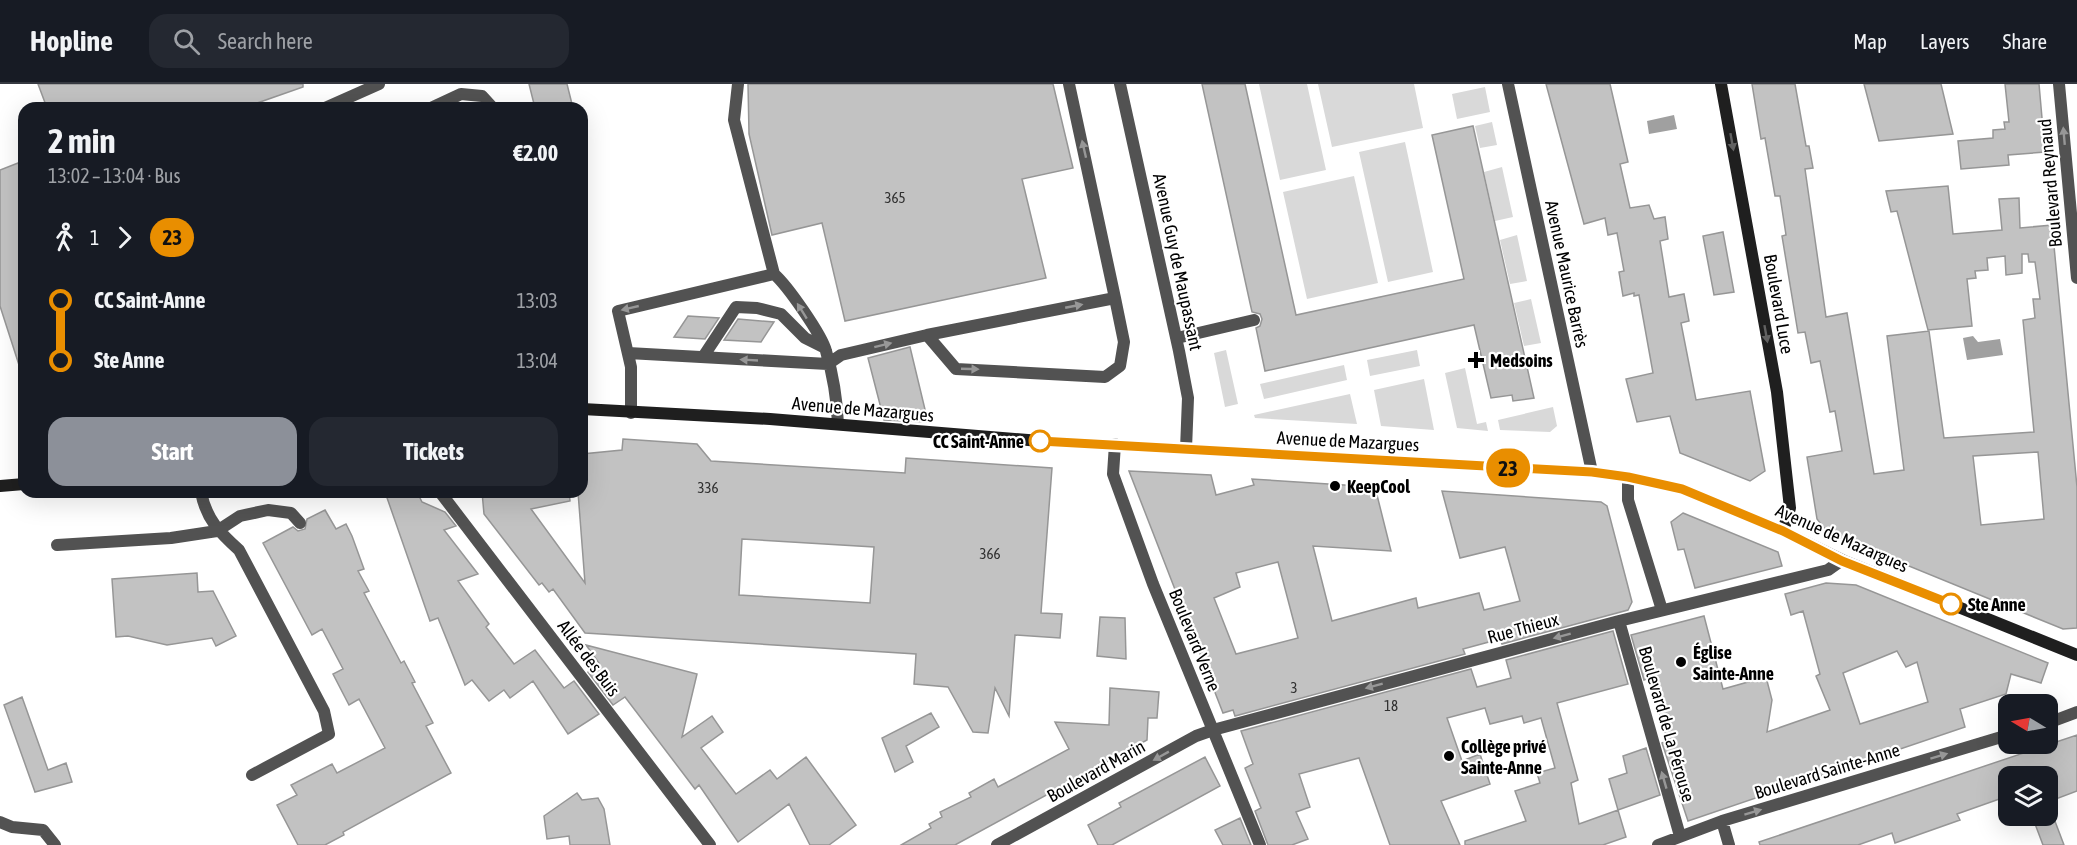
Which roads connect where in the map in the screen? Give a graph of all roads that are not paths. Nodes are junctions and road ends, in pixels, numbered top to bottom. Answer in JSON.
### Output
{"nodes":[{"id":1,"x":379,"y":84,"type":"edge"},
{"id":2,"x":738,"y":84,"type":"edge"},
{"id":3,"x":1069,"y":84,"type":"edge"},
{"id":4,"x":1120,"y":84,"type":"edge"},
{"id":5,"x":1508,"y":84,"type":"edge"},
{"id":6,"x":1721,"y":84,"type":"edge"},
{"id":7,"x":2059,"y":84,"type":"edge"},
{"id":8,"x":338,"y":102,"type":"edge"},
{"id":9,"x":444,"y":102,"type":"edge"},
{"id":10,"x":488,"y":102,"type":"edge"},
{"id":11,"x":774,"y":274,"type":"junction"},
{"id":12,"x":2077,"y":278,"type":"edge"},
{"id":13,"x":1115,"y":298,"type":"junction"},
{"id":14,"x":1254,"y":320,"type":"dead end"},
{"id":15,"x":927,"y":335,"type":"junction"},
{"id":16,"x":1177,"y":338,"type":"junction"},
{"id":17,"x":826,"y":349,"type":"junction"},
{"id":18,"x":628,"y":353,"type":"junction"},
{"id":19,"x":703,"y":357,"type":"junction"},
{"id":20,"x":828,"y":364,"type":"junction"},
{"id":21,"x":588,"y":409,"type":"edge"},
{"id":22,"x":631,"y":413,"type":"junction"},
{"id":23,"x":838,"y":424,"type":"junction"},
{"id":24,"x":1115,"y":444,"type":"junction"},
{"id":25,"x":1186,"y":449,"type":"junction"},
{"id":26,"x":1592,"y":472,"type":"junction"},
{"id":27,"x":1628,"y":477,"type":"junction"},
{"id":28,"x":18,"y":484,"type":"edge"},
{"id":29,"x":0,"y":486,"type":"edge"},
{"id":30,"x":202,"y":498,"type":"edge"},
{"id":31,"x":445,"y":498,"type":"edge"},
{"id":32,"x":300,"y":523,"type":"dead end"},
{"id":33,"x":217,"y":531,"type":"junction"},
{"id":34,"x":1783,"y":531,"type":"junction"},
{"id":35,"x":57,"y":545,"type":"dead end"},
{"id":36,"x":1842,"y":561,"type":"junction"},
{"id":37,"x":1662,"y":610,"type":"junction"},
{"id":38,"x":1619,"y":621,"type":"junction"},
{"id":39,"x":2077,"y":655,"type":"edge"},
{"id":40,"x":2077,"y":712,"type":"edge"},
{"id":41,"x":2058,"y":719,"type":"edge"},
{"id":42,"x":1213,"y":730,"type":"junction"},
{"id":43,"x":1998,"y":738,"type":"edge"},
{"id":44,"x":252,"y":775,"type":"dead end"},
{"id":45,"x":1722,"y":821,"type":"junction"},
{"id":46,"x":0,"y":822,"type":"edge"},
{"id":47,"x":1680,"y":836,"type":"junction"},
{"id":48,"x":55,"y":845,"type":"edge"},
{"id":49,"x":710,"y":845,"type":"edge"},
{"id":50,"x":997,"y":845,"type":"edge"},
{"id":51,"x":1260,"y":845,"type":"edge"},
{"id":52,"x":1658,"y":845,"type":"edge"},
{"id":53,"x":1729,"y":845,"type":"edge"}],
"edges":[{"from":1,"to":8,"type":"street"},
{"from":2,"to":11,"type":"street"},
{"from":13,"to":3,"type":"street","one_way":true},
{"from":4,"to":16,"type":"street","name":"Avenue Guy de Maupassant"},
{"from":5,"to":26,"type":"street","name":"Avenue Maurice Barrès"},
{"from":6,"to":34,"type":"street","name":"Boulevard Luce","one_way":true},
{"from":12,"to":7,"type":"street","name":"Boulevard Reynaud","one_way":true},
{"from":9,"to":10,"type":"street"},
{"from":17,"to":11,"type":"street","one_way":true},
{"from":11,"to":18,"type":"street","one_way":true},
{"from":15,"to":13,"type":"street","one_way":true},
{"from":15,"to":13,"type":"street","one_way":true},
{"from":14,"to":16,"type":"street"},
{"from":20,"to":15,"type":"street","one_way":true},
{"from":16,"to":25,"type":"street","name":"Avenue Guy de Maupassant"},
{"from":17,"to":19,"type":"street"},
{"from":17,"to":20,"type":"street"},
{"from":18,"to":19,"type":"street"},
{"from":18,"to":22,"type":"street"},
{"from":20,"to":19,"type":"street","one_way":true},
{"from":20,"to":23,"type":"street"},
{"from":21,"to":22,"type":"street","name":"Avenue de Mazargues"},
{"from":22,"to":23,"type":"street","name":"Avenue de Mazargues"},
{"from":23,"to":24,"type":"street","name":"Avenue de Mazargues"},
{"from":24,"to":25,"type":"street","name":"Avenue de Mazargues"},
{"from":24,"to":42,"type":"street","name":"Boulevard Verne"},
{"from":25,"to":26,"type":"street","name":"Avenue de Mazargues"},
{"from":26,"to":27,"type":"street","name":"Avenue de Mazargues"},
{"from":27,"to":34,"type":"street","name":"Avenue de Mazargues"},
{"from":27,"to":37,"type":"street"},
{"from":28,"to":29,"type":"street"},
{"from":30,"to":33,"type":"street"},
{"from":31,"to":49,"type":"street","name":"Allée des Buis"},
{"from":32,"to":33,"type":"street"},
{"from":33,"to":35,"type":"street"},
{"from":33,"to":44,"type":"street"},
{"from":34,"to":36,"type":"street","name":"Avenue de Mazargues"},
{"from":36,"to":37,"type":"street","name":"Rue Thieux"},
{"from":36,"to":39,"type":"street","name":"Avenue de Mazargues"},
{"from":37,"to":38,"type":"street","name":"Rue Thieux"},
{"from":38,"to":42,"type":"street","name":"Rue Thieux","one_way":true},
{"from":47,"to":38,"type":"street","name":"Boulevard de La Pérouse","one_way":true},
{"from":40,"to":41,"type":"street"},
{"from":42,"to":50,"type":"street","name":"Boulevard Marin","one_way":true},
{"from":42,"to":51,"type":"street","name":"Boulevard Verne"},
{"from":45,"to":43,"type":"street","name":"Boulevard Sainte-Anne","one_way":true},
{"from":45,"to":47,"type":"street","name":"Boulevard Sainte-Anne"},
{"from":45,"to":53,"type":"street"},
{"from":46,"to":48,"type":"street"},
{"from":47,"to":52,"type":"street","name":"Boulevard Sainte-Anne"}]}
